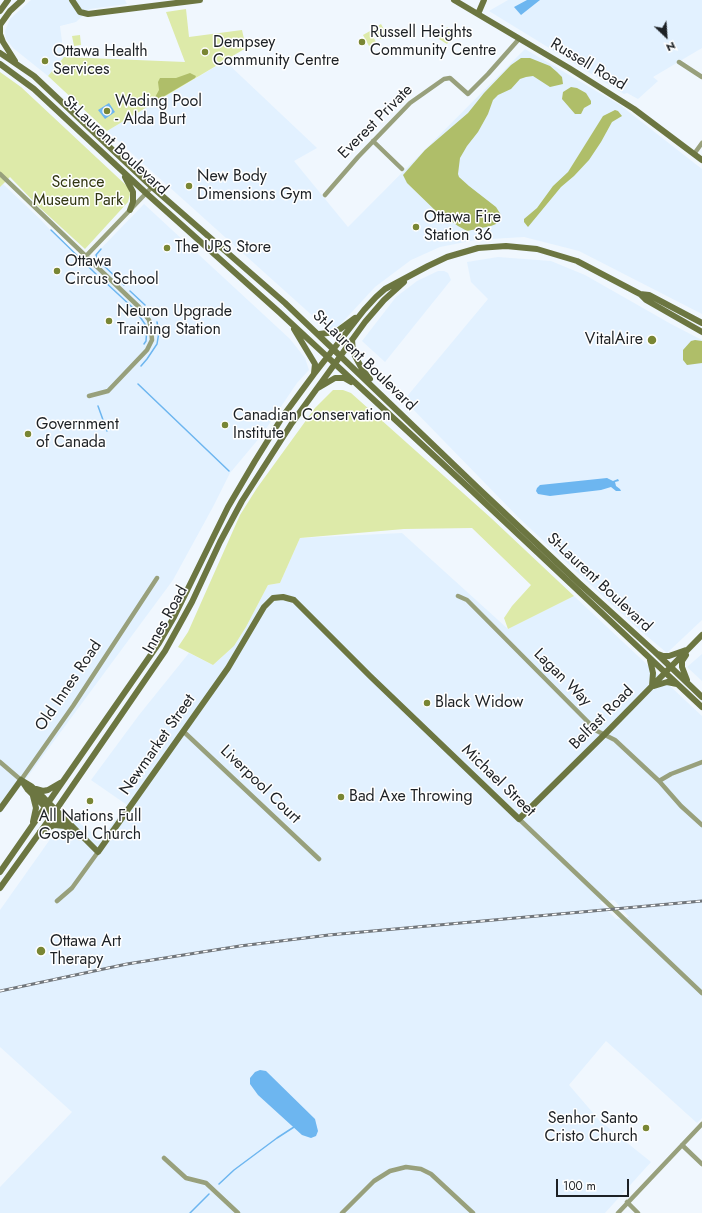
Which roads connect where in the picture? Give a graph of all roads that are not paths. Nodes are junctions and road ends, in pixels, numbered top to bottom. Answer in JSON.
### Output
{"nodes":[{"id":1,"x":8,"y":0,"type":"edge"},
{"id":2,"x":22,"y":0,"type":"edge"},
{"id":3,"x":72,"y":0,"type":"edge"},
{"id":4,"x":200,"y":0,"type":"edge"},
{"id":5,"x":454,"y":0,"type":"edge"},
{"id":6,"x":484,"y":0,"type":"edge"},
{"id":7,"x":0,"y":11,"type":"edge"},
{"id":8,"x":478,"y":14,"type":"junction"},
{"id":9,"x":0,"y":25,"type":"edge"},
{"id":10,"x":519,"y":39,"type":"junction"},
{"id":11,"x":0,"y":53,"type":"edge"},
{"id":12,"x":680,"y":62,"type":"dead end"},
{"id":13,"x":16,"y":63,"type":"junction"},
{"id":14,"x":2,"y":66,"type":"edge"},
{"id":15,"x":702,"y":77,"type":"edge"},
{"id":16,"x":373,"y":141,"type":"junction"},
{"id":17,"x":702,"y":143,"type":"edge"},
{"id":18,"x":694,"y":154,"type":"junction"},
{"id":19,"x":702,"y":160,"type":"edge"},
{"id":20,"x":115,"y":164,"type":"junction"},
{"id":21,"x":402,"y":169,"type":"dead end"},
{"id":22,"x":0,"y":174,"type":"edge"},
{"id":23,"x":152,"y":187,"type":"junction"},
{"id":24,"x":146,"y":193,"type":"junction"},
{"id":25,"x":325,"y":195,"type":"dead end"},
{"id":26,"x":130,"y":210,"type":"junction"},
{"id":27,"x":86,"y":256,"type":"junction"},
{"id":28,"x":408,"y":278,"type":"junction"},
{"id":29,"x":640,"y":294,"type":"junction"},
{"id":30,"x":364,"y":310,"type":"junction"},
{"id":31,"x":288,"y":321,"type":"junction"},
{"id":32,"x":702,"y":323,"type":"edge"},
{"id":33,"x":702,"y":332,"type":"edge"},
{"id":34,"x":319,"y":334,"type":"junction"},
{"id":35,"x":352,"y":340,"type":"junction"},
{"id":36,"x":334,"y":349,"type":"junction"},
{"id":37,"x":341,"y":356,"type":"junction"},
{"id":38,"x":328,"y":357,"type":"junction"},
{"id":39,"x":335,"y":364,"type":"junction"},
{"id":40,"x":314,"y":374,"type":"junction"},
{"id":41,"x":361,"y":387,"type":"junction"},
{"id":42,"x":314,"y":392,"type":"junction"},
{"id":43,"x":381,"y":394,"type":"junction"},
{"id":44,"x":89,"y":396,"type":"dead end"},
{"id":45,"x":157,"y":578,"type":"dead end"},
{"id":46,"x":458,"y":596,"type":"dead end"},
{"id":47,"x":273,"y":598,"type":"joint"},
{"id":48,"x":702,"y":635,"type":"edge"},
{"id":49,"x":689,"y":649,"type":"junction"},
{"id":50,"x":656,"y":652,"type":"junction"},
{"id":51,"x":649,"y":658,"type":"junction"},
{"id":52,"x":671,"y":667,"type":"junction"},
{"id":53,"x":665,"y":673,"type":"junction"},
{"id":54,"x":678,"y":684,"type":"junction"},
{"id":55,"x":689,"y":685,"type":"junction"},
{"id":56,"x":651,"y":687,"type":"junction"},
{"id":57,"x":702,"y":697,"type":"edge"},
{"id":58,"x":702,"y":707,"type":"edge"},
{"id":59,"x":183,"y":731,"type":"junction"},
{"id":60,"x":605,"y":734,"type":"junction"},
{"id":61,"x":0,"y":762,"type":"edge"},
{"id":62,"x":702,"y":762,"type":"edge"},
{"id":63,"x":21,"y":780,"type":"junction"},
{"id":64,"x":65,"y":780,"type":"junction"},
{"id":65,"x":659,"y":781,"type":"junction"},
{"id":66,"x":33,"y":792,"type":"junction"},
{"id":67,"x":47,"y":805,"type":"junction"},
{"id":68,"x":0,"y":809,"type":"edge"},
{"id":69,"x":54,"y":812,"type":"junction"},
{"id":70,"x":519,"y":819,"type":"junction"},
{"id":71,"x":702,"y":825,"type":"edge"},
{"id":72,"x":65,"y":826,"type":"junction"},
{"id":73,"x":31,"y":828,"type":"junction"},
{"id":74,"x":38,"y":833,"type":"junction"},
{"id":75,"x":85,"y":840,"type":"junction"},
{"id":76,"x":98,"y":852,"type":"junction"},
{"id":77,"x":319,"y":859,"type":"dead end"},
{"id":78,"x":0,"y":872,"type":"edge"},
{"id":79,"x":0,"y":888,"type":"edge"},
{"id":80,"x":57,"y":901,"type":"dead end"},
{"id":81,"x":702,"y":993,"type":"edge"},
{"id":82,"x":702,"y":1124,"type":"edge"},
{"id":83,"x":682,"y":1145,"type":"junction"},
{"id":84,"x":164,"y":1158,"type":"dead end"},
{"id":85,"x":702,"y":1164,"type":"edge"},
{"id":86,"x":627,"y":1202,"type":"junction"},
{"id":87,"x":238,"y":1213,"type":"edge"},
{"id":88,"x":342,"y":1213,"type":"edge"},
{"id":89,"x":472,"y":1213,"type":"edge"},
{"id":90,"x":618,"y":1213,"type":"edge"},
{"id":91,"x":638,"y":1213,"type":"edge"}],
"edges":[{"from":1,"to":7,"type":"main road"},
{"from":2,"to":9,"type":"main road"},
{"from":3,"to":4,"type":"main road"},
{"from":5,"to":8,"type":"main road","name":"Russell Road"},
{"from":6,"to":8,"type":"main road"},
{"from":8,"to":10,"type":"main road","name":"Russell Road"},
{"from":9,"to":13,"type":"main road"},
{"from":10,"to":16,"type":"street","name":"Everest Private"},
{"from":10,"to":18,"type":"main road","name":"Russell Road"},
{"from":11,"to":13,"type":"main road","name":"St-Laurent Boulevard"},
{"from":12,"to":15,"type":"street"},
{"from":13,"to":23,"type":"main road","name":"St-Laurent Boulevard"},
{"from":14,"to":20,"type":"main road","name":"St-Laurent Boulevard"},
{"from":16,"to":21,"type":"street"},
{"from":16,"to":25,"type":"street","name":"Everest Private"},
{"from":17,"to":18,"type":"street"},
{"from":18,"to":19,"type":"main road","name":"Russell Road"},
{"from":20,"to":24,"type":"main road","name":"St-Laurent Boulevard"},
{"from":20,"to":26,"type":"main road"},
{"from":22,"to":27,"type":"street"},
{"from":23,"to":24,"type":"street"},
{"from":23,"to":34,"type":"main road","name":"St-Laurent Boulevard"},
{"from":24,"to":26,"type":"street"},
{"from":24,"to":31,"type":"main road","name":"St-Laurent Boulevard"},
{"from":26,"to":27,"type":"street"},
{"from":27,"to":44,"type":"street"},
{"from":28,"to":29,"type":"main road"},
{"from":28,"to":30,"type":"main road"},
{"from":28,"to":35,"type":"main road","name":"Innes Road"},
{"from":29,"to":32,"type":"main road"},
{"from":29,"to":33,"type":"main road"},
{"from":30,"to":34,"type":"main road"},
{"from":30,"to":36,"type":"main road","name":"Innes Road"},
{"from":31,"to":38,"type":"main road","name":"St-Laurent Boulevard"},
{"from":31,"to":40,"type":"main road"},
{"from":34,"to":36,"type":"main road","name":"St-Laurent Boulevard"},
{"from":35,"to":37,"type":"main road","name":"Innes Road"},
{"from":35,"to":43,"type":"main road"},
{"from":36,"to":37,"type":"main road","name":"St-Laurent Boulevard"},
{"from":36,"to":38,"type":"main road","name":"Innes Road"},
{"from":37,"to":39,"type":"main road","name":"Innes Road"},
{"from":37,"to":43,"type":"main road","name":"St-Laurent Boulevard"},
{"from":38,"to":39,"type":"main road","name":"St-Laurent Boulevard"},
{"from":38,"to":40,"type":"main road","name":"Innes Road"},
{"from":39,"to":41,"type":"main road","name":"St-Laurent Boulevard"},
{"from":39,"to":42,"type":"main road","name":"Innes Road"},
{"from":40,"to":64,"type":"main road","name":"Innes Road"},
{"from":41,"to":42,"type":"main road"},
{"from":41,"to":51,"type":"main road","name":"St-Laurent Boulevard"},
{"from":42,"to":69,"type":"main road","name":"Innes Road"},
{"from":43,"to":50,"type":"main road","name":"St-Laurent Boulevard"},
{"from":45,"to":63,"type":"street","name":"Old Innes Road"},
{"from":46,"to":60,"type":"street","name":"Lagan Way"},
{"from":47,"to":59,"type":"main road","name":"Newmarket Street"},
{"from":47,"to":70,"type":"main road","name":"Michael Street"},
{"from":48,"to":49,"type":"main road","name":"Belfast Road"},
{"from":49,"to":50,"type":"main road"},
{"from":49,"to":52,"type":"main road","name":"Belfast Road"},
{"from":49,"to":55,"type":"main road"},
{"from":50,"to":52,"type":"main road","name":"St-Laurent Boulevard"},
{"from":51,"to":53,"type":"main road","name":"St-Laurent Boulevard"},
{"from":51,"to":56,"type":"main road"},
{"from":52,"to":53,"type":"main road","name":"Belfast Road"},
{"from":52,"to":55,"type":"main road","name":"St-Laurent Boulevard"},
{"from":53,"to":54,"type":"main road","name":"St-Laurent Boulevard"},
{"from":53,"to":56,"type":"main road","name":"Belfast Road"},
{"from":54,"to":56,"type":"main road"},
{"from":54,"to":58,"type":"main road","name":"St-Laurent Boulevard"},
{"from":55,"to":57,"type":"main road","name":"St-Laurent Boulevard"},
{"from":56,"to":60,"type":"main road","name":"Belfast Road"},
{"from":59,"to":76,"type":"main road","name":"Newmarket Street"},
{"from":59,"to":77,"type":"street","name":"Liverpool Court"},
{"from":60,"to":65,"type":"street","name":"Lagan Way"},
{"from":60,"to":70,"type":"main road","name":"Belfast Road"},
{"from":61,"to":63,"type":"street"},
{"from":62,"to":65,"type":"street"},
{"from":63,"to":66,"type":"main road"},
{"from":63,"to":68,"type":"main road","name":"Old Innes Road"},
{"from":64,"to":66,"type":"main road"},
{"from":64,"to":67,"type":"main road","name":"Innes Road"},
{"from":65,"to":71,"type":"street","name":"Lagan Way"},
{"from":66,"to":67,"type":"main road"},
{"from":66,"to":73,"type":"main road"},
{"from":67,"to":69,"type":"main road"},
{"from":67,"to":73,"type":"main road","name":"Innes Road"},
{"from":69,"to":72,"type":"main road"},
{"from":69,"to":74,"type":"main road","name":"Innes Road"},
{"from":69,"to":75,"type":"main road"},
{"from":70,"to":81,"type":"street","name":"Michael Street"},
{"from":72,"to":74,"type":"main road"},
{"from":72,"to":75,"type":"main road"},
{"from":73,"to":78,"type":"main road","name":"Innes Road"},
{"from":74,"to":79,"type":"main road","name":"Innes Road"},
{"from":75,"to":76,"type":"main road"},
{"from":76,"to":80,"type":"street","name":"Newmarket Street"},
{"from":82,"to":83,"type":"street"},
{"from":83,"to":85,"type":"street"},
{"from":83,"to":86,"type":"street"},
{"from":84,"to":87,"type":"street"},
{"from":86,"to":90,"type":"street"},
{"from":86,"to":91,"type":"street"},
{"from":88,"to":89,"type":"street"}]}
